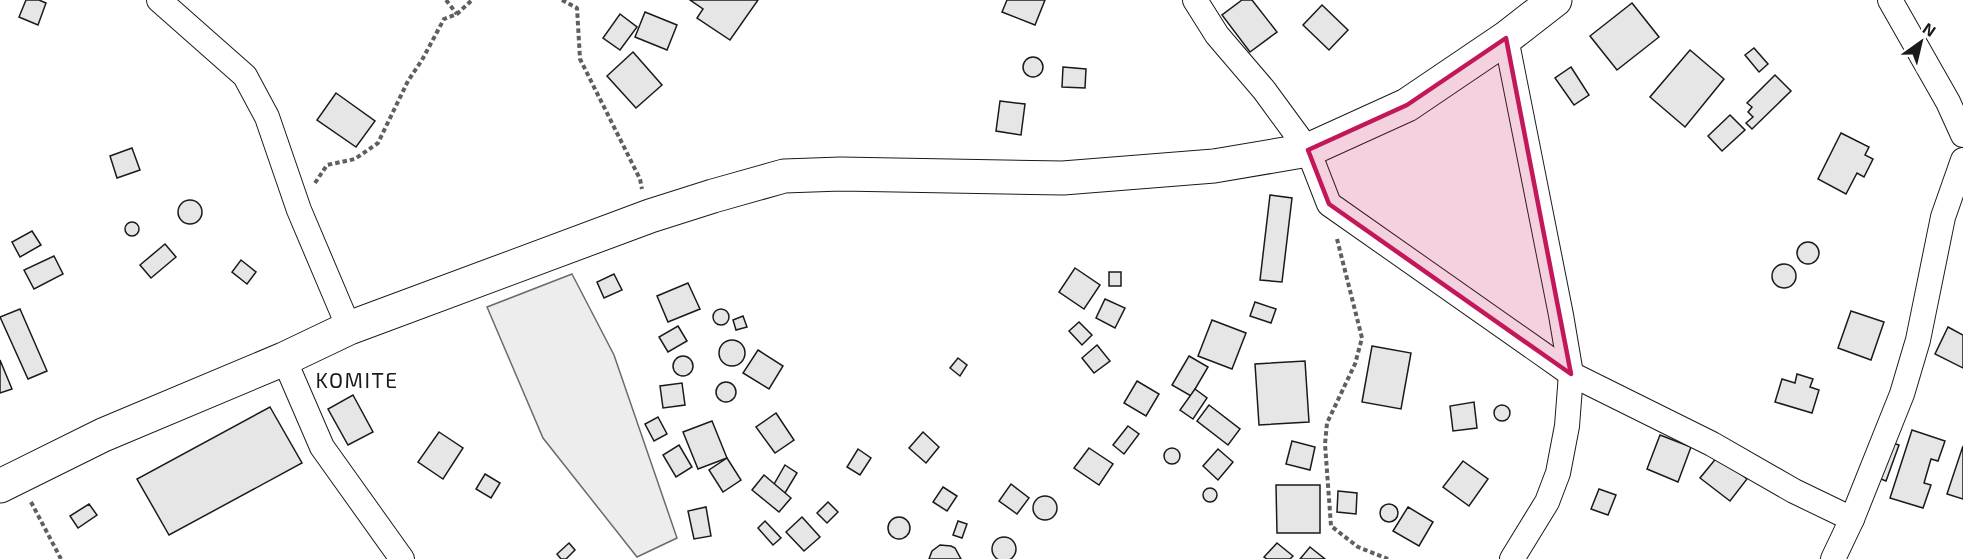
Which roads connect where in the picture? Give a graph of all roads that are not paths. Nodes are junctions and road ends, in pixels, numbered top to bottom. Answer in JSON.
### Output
{"nodes":[{"id":1,"x":159,"y":0,"type":"edge"},
{"id":2,"x":1195,"y":0,"type":"edge"},
{"id":3,"x":1555,"y":0,"type":"edge"},
{"id":4,"x":1890,"y":0,"type":"edge"},
{"id":5,"x":1506,"y":38,"type":"junction"},
{"id":6,"x":1963,"y":135,"type":"edge"},
{"id":7,"x":1308,"y":150,"type":"junction"},
{"id":8,"x":1963,"y":160,"type":"edge"},
{"id":9,"x":350,"y":328,"type":"junction"},
{"id":10,"x":284,"y":359,"type":"junction"},
{"id":11,"x":1570,"y":374,"type":"junction"},
{"id":12,"x":9,"y":482,"type":"edge"},
{"id":13,"x":1852,"y":519,"type":"junction"},
{"id":14,"x":402,"y":559,"type":"edge"},
{"id":15,"x":1512,"y":559,"type":"edge"},
{"id":16,"x":1833,"y":559,"type":"edge"}],
"edges":[{"from":1,"to":9,"type":"street"},
{"from":2,"to":7,"type":"street"},
{"from":3,"to":5,"type":"street"},
{"from":4,"to":6,"type":"street"},
{"from":5,"to":7,"type":"street"},
{"from":5,"to":11,"type":"street"},
{"from":7,"to":9,"type":"street"},
{"from":7,"to":11,"type":"street"},
{"from":8,"to":13,"type":"street"},
{"from":9,"to":10,"type":"street"},
{"from":10,"to":12,"type":"street"},
{"from":10,"to":14,"type":"street"},
{"from":11,"to":13,"type":"street"},
{"from":11,"to":15,"type":"street"},
{"from":13,"to":16,"type":"street"}]}
